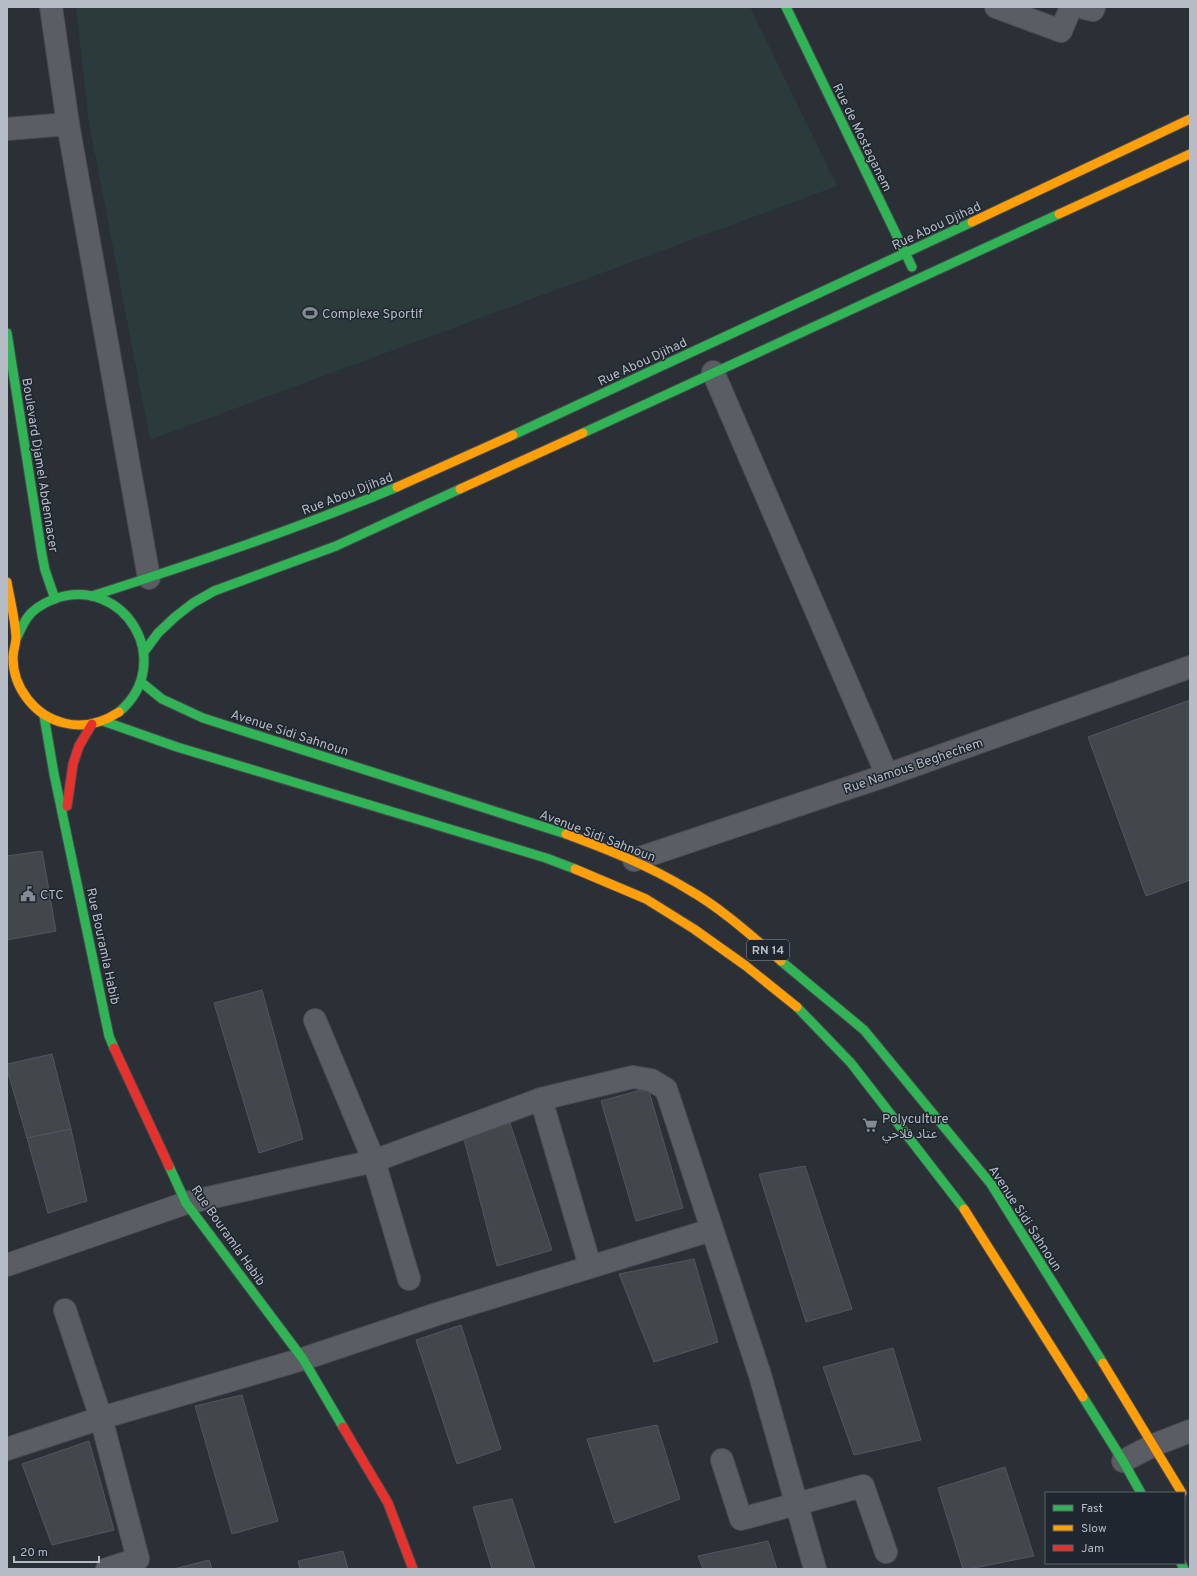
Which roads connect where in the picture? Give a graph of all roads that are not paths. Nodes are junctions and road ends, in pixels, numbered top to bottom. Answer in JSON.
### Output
{"nodes":[{"id":1,"x":51,"y":7,"type":"edge"},
{"id":2,"x":786,"y":7,"type":"edge"},
{"id":3,"x":996,"y":7,"type":"edge"},
{"id":4,"x":1071,"y":7,"type":"edge"},
{"id":5,"x":1081,"y":7,"type":"edge"},
{"id":6,"x":1094,"y":7,"type":"edge"},
{"id":7,"x":1190,"y":119,"type":"edge"},
{"id":8,"x":68,"y":124,"type":"junction"},
{"id":9,"x":7,"y":129,"type":"edge"},
{"id":10,"x":1190,"y":154,"type":"edge"},
{"id":11,"x":906,"y":253,"type":"junction"},
{"id":12,"x":918,"y":278,"type":"junction"},
{"id":13,"x":7,"y":333,"type":"edge"},
{"id":14,"x":713,"y":372,"type":"junction"},
{"id":15,"x":149,"y":578,"type":"junction"},
{"id":16,"x":7,"y":582,"type":"edge"},
{"id":17,"x":92,"y":596,"type":"junction"},
{"id":18,"x":55,"y":599,"type":"junction"},
{"id":19,"x":27,"y":618,"type":"junction"},
{"id":20,"x":10,"y":622,"type":"edge"},
{"id":21,"x":17,"y":638,"type":"junction"},
{"id":22,"x":144,"y":652,"type":"junction"},
{"id":23,"x":1190,"y":667,"type":"edge"},
{"id":24,"x":141,"y":682,"type":"junction"},
{"id":25,"x":12,"y":691,"type":"dead end"},
{"id":26,"x":22,"y":694,"type":"junction"},
{"id":27,"x":44,"y":716,"type":"junction"},
{"id":28,"x":102,"y":721,"type":"junction"},
{"id":29,"x":92,"y":724,"type":"junction"},
{"id":30,"x":887,"y":775,"type":"junction"},
{"id":31,"x":65,"y":822,"type":"junction"},
{"id":32,"x":634,"y":860,"type":"junction"},
{"id":33,"x":315,"y":1020,"type":"dead end"},
{"id":34,"x":541,"y":1099,"type":"junction"},
{"id":35,"x":374,"y":1161,"type":"junction"},
{"id":36,"x":186,"y":1203,"type":"junction"},
{"id":37,"x":711,"y":1230,"type":"junction"},
{"id":38,"x":7,"y":1264,"type":"edge"},
{"id":39,"x":590,"y":1266,"type":"junction"},
{"id":40,"x":409,"y":1279,"type":"dead end"},
{"id":41,"x":65,"y":1310,"type":"dead end"},
{"id":42,"x":303,"y":1359,"type":"junction"},
{"id":43,"x":101,"y":1418,"type":"junction"},
{"id":44,"x":1190,"y":1431,"type":"edge"},
{"id":45,"x":1154,"y":1445,"type":"junction"},
{"id":46,"x":7,"y":1449,"type":"edge"},
{"id":47,"x":722,"y":1460,"type":"dead end"},
{"id":48,"x":1123,"y":1461,"type":"junction"},
{"id":49,"x":1140,"y":1492,"type":"edge"},
{"id":50,"x":1181,"y":1492,"type":"edge"},
{"id":51,"x":796,"y":1503,"type":"junction"},
{"id":52,"x":886,"y":1552,"type":"dead end"},
{"id":53,"x":107,"y":1569,"type":"edge"},
{"id":54,"x":413,"y":1569,"type":"edge"},
{"id":55,"x":815,"y":1569,"type":"edge"}],
"edges":[{"from":1,"to":8,"type":"street"},
{"from":2,"to":11,"type":"main road","name":"Rue de Mostaganem"},
{"from":3,"to":4,"type":"street"},
{"from":5,"to":6,"type":"street"},
{"from":7,"to":11,"type":"main road","name":"Rue Abou Djihad"},
{"from":8,"to":9,"type":"street"},
{"from":8,"to":15,"type":"street"},
{"from":10,"to":12,"type":"main road"},
{"from":11,"to":12,"type":"main road","name":"Rue de Mostaganem"},
{"from":11,"to":15,"type":"main road","name":"Rue Abou Djihad"},
{"from":12,"to":14,"type":"main road"},
{"from":13,"to":18,"type":"main road","name":"Boulevard Djamel Abdennacer"},
{"from":14,"to":22,"type":"main road"},
{"from":14,"to":30,"type":"street"},
{"from":15,"to":17,"type":"main road","name":"Rue Abou Djihad"},
{"from":16,"to":20,"type":"main road"},
{"from":17,"to":18,"type":"main road"},
{"from":17,"to":22,"type":"main road"},
{"from":18,"to":19,"type":"main road"},
{"from":19,"to":20,"type":"main road"},
{"from":19,"to":21,"type":"main road"},
{"from":20,"to":21,"type":"main road"},
{"from":21,"to":26,"type":"main road"},
{"from":22,"to":24,"type":"main road"},
{"from":23,"to":30,"type":"street","name":"Rue Namous Beghechem"},
{"from":24,"to":28,"type":"main road"},
{"from":24,"to":32,"type":"main road","name":"Avenue Sidi Sahnoun","number":"RN 14"},
{"from":25,"to":26,"type":"main road"},
{"from":26,"to":27,"type":"main road"},
{"from":27,"to":29,"type":"main road"},
{"from":27,"to":31,"type":"main road","name":"Rue Bouramla Habib"},
{"from":28,"to":29,"type":"main road"},
{"from":28,"to":48,"type":"main road","number":"RN 14"},
{"from":29,"to":31,"type":"main road"},
{"from":30,"to":32,"type":"street","name":"Rue Namous Beghechem"},
{"from":31,"to":36,"type":"main road","name":"Rue Bouramla Habib"},
{"from":32,"to":45,"type":"main road","name":"Avenue Sidi Sahnoun","number":"RN 14"},
{"from":33,"to":35,"type":"street"},
{"from":34,"to":35,"type":"street"},
{"from":34,"to":37,"type":"street"},
{"from":34,"to":39,"type":"street"},
{"from":35,"to":36,"type":"street"},
{"from":35,"to":40,"type":"street"},
{"from":36,"to":38,"type":"street"},
{"from":36,"to":42,"type":"main road","name":"Rue Bouramla Habib"},
{"from":37,"to":39,"type":"street"},
{"from":37,"to":51,"type":"street"},
{"from":39,"to":42,"type":"street"},
{"from":41,"to":43,"type":"street"},
{"from":42,"to":43,"type":"street"},
{"from":42,"to":54,"type":"main road","name":"Rue Bouramla Habib"},
{"from":43,"to":46,"type":"street"},
{"from":43,"to":53,"type":"street"},
{"from":44,"to":45,"type":"street"},
{"from":45,"to":48,"type":"street"},
{"from":45,"to":50,"type":"main road","name":"Avenue Sidi Sahnoun","number":"RN 14"},
{"from":47,"to":51,"type":"street"},
{"from":48,"to":49,"type":"main road","number":"RN 14"},
{"from":51,"to":52,"type":"street"},
{"from":51,"to":55,"type":"street"}]}
